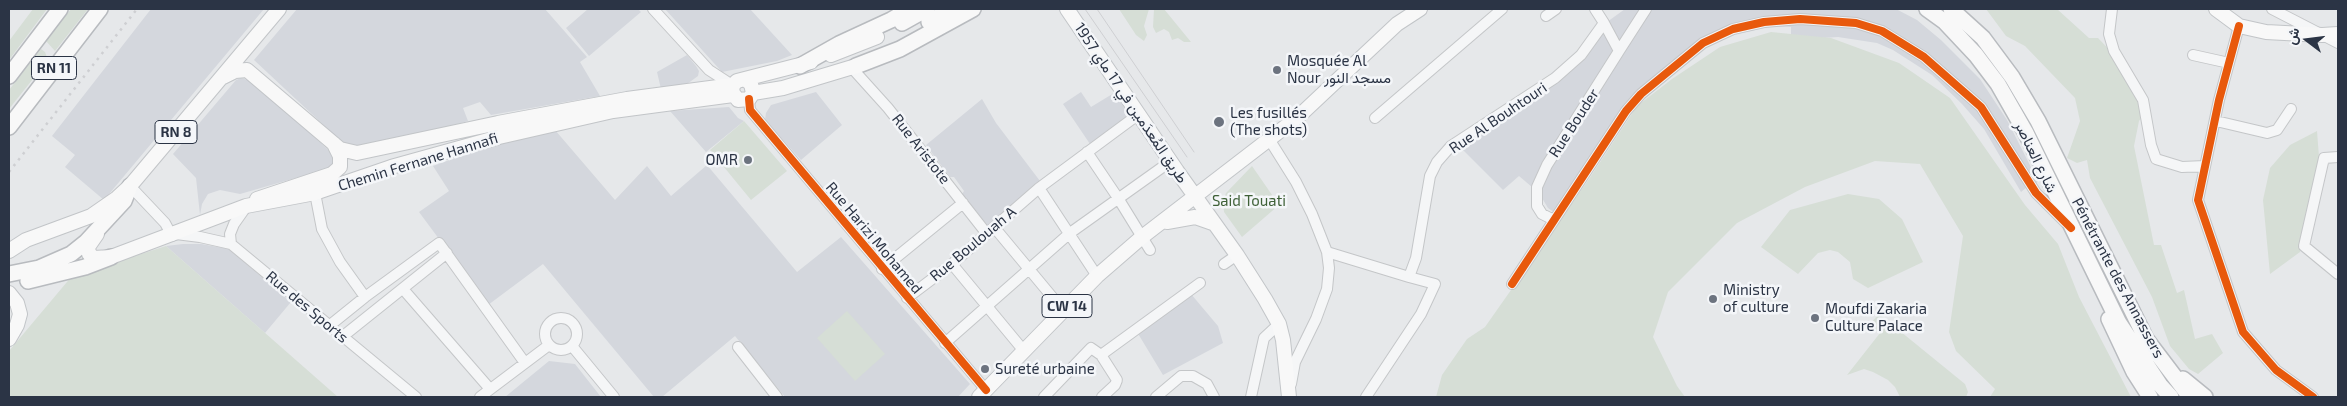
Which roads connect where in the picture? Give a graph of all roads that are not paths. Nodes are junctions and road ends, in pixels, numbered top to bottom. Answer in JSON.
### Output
{"nodes":[{"id":1,"x":60,"y":9,"type":"edge"},
{"id":2,"x":100,"y":9,"type":"edge"},
{"id":3,"x":279,"y":9,"type":"edge"},
{"id":4,"x":653,"y":9,"type":"edge"},
{"id":5,"x":910,"y":9,"type":"edge"},
{"id":6,"x":927,"y":9,"type":"edge"},
{"id":7,"x":952,"y":9,"type":"edge"},
{"id":8,"x":973,"y":9,"type":"edge"},
{"id":9,"x":1067,"y":9,"type":"edge"},
{"id":10,"x":1420,"y":9,"type":"edge"},
{"id":11,"x":1502,"y":9,"type":"edge"},
{"id":12,"x":1556,"y":9,"type":"edge"},
{"id":13,"x":1595,"y":9,"type":"edge"},
{"id":14,"x":1646,"y":9,"type":"edge"},
{"id":15,"x":1927,"y":9,"type":"edge"},
{"id":16,"x":1951,"y":9,"type":"edge"},
{"id":17,"x":2112,"y":9,"type":"edge"},
{"id":18,"x":2216,"y":9,"type":"edge"},
{"id":19,"x":2272,"y":9,"type":"edge"},
{"id":20,"x":1546,"y":16,"type":"dead end"},
{"id":21,"x":1604,"y":23,"type":"junction"},
{"id":22,"x":2239,"y":26,"type":"junction"},
{"id":23,"x":2338,"y":34,"type":"edge"},
{"id":24,"x":2322,"y":35,"type":"junction"},
{"id":25,"x":877,"y":37,"type":"joint"},
{"id":26,"x":2338,"y":43,"type":"edge"},
{"id":27,"x":1619,"y":51,"type":"junction"},
{"id":28,"x":2193,"y":55,"type":"dead end"},
{"id":29,"x":2229,"y":63,"type":"junction"},
{"id":30,"x":800,"y":66,"type":"junction"},
{"id":31,"x":853,"y":67,"type":"junction"},
{"id":32,"x":9,"y":76,"type":"edge"},
{"id":33,"x":223,"y":77,"type":"junction"},
{"id":34,"x":736,"y":87,"type":"junction"},
{"id":35,"x":751,"y":96,"type":"junction"},
{"id":36,"x":2291,"y":109,"type":"dead end"},
{"id":37,"x":1139,"y":114,"type":"junction"},
{"id":38,"x":1375,"y":118,"type":"dead end"},
{"id":39,"x":2216,"y":121,"type":"junction"},
{"id":40,"x":9,"y":126,"type":"edge"},
{"id":41,"x":1269,"y":139,"type":"junction"},
{"id":42,"x":334,"y":144,"type":"junction"},
{"id":43,"x":1087,"y":152,"type":"junction"},
{"id":44,"x":2338,"y":157,"type":"edge"},
{"id":45,"x":1171,"y":161,"type":"junction"},
{"id":46,"x":2205,"y":166,"type":"junction"},
{"id":47,"x":130,"y":186,"type":"junction"},
{"id":48,"x":1039,"y":188,"type":"junction"},
{"id":49,"x":315,"y":193,"type":"junction"},
{"id":50,"x":1196,"y":197,"type":"junction"},
{"id":51,"x":1118,"y":198,"type":"junction"},
{"id":52,"x":963,"y":203,"type":"junction"},
{"id":53,"x":246,"y":206,"type":"junction"},
{"id":54,"x":1554,"y":220,"type":"junction"},
{"id":55,"x":1162,"y":223,"type":"junction"},
{"id":56,"x":1215,"y":224,"type":"junction"},
{"id":57,"x":2071,"y":228,"type":"junction"},
{"id":58,"x":97,"y":230,"type":"junction"},
{"id":59,"x":991,"y":231,"type":"junction"},
{"id":60,"x":1070,"y":233,"type":"junction"},
{"id":61,"x":174,"y":235,"type":"junction"},
{"id":62,"x":1142,"y":237,"type":"junction"},
{"id":63,"x":231,"y":244,"type":"junction"},
{"id":64,"x":1150,"y":250,"type":"dead end"},
{"id":65,"x":9,"y":251,"type":"edge"},
{"id":66,"x":1327,"y":252,"type":"junction"},
{"id":67,"x":447,"y":253,"type":"junction"},
{"id":68,"x":1237,"y":255,"type":"junction"},
{"id":69,"x":111,"y":257,"type":"junction"},
{"id":70,"x":952,"y":264,"type":"junction"},
{"id":71,"x":1224,"y":264,"type":"dead end"},
{"id":72,"x":1029,"y":268,"type":"junction"},
{"id":73,"x":882,"y":269,"type":"junction"},
{"id":74,"x":9,"y":274,"type":"edge"},
{"id":75,"x":2338,"y":274,"type":"edge"},
{"id":76,"x":1097,"y":276,"type":"junction"},
{"id":77,"x":1409,"y":277,"type":"junction"},
{"id":78,"x":2095,"y":277,"type":"junction"},
{"id":79,"x":9,"y":283,"type":"edge"},
{"id":80,"x":1200,"y":283,"type":"dead end"},
{"id":81,"x":1512,"y":284,"type":"dead end"},
{"id":82,"x":402,"y":289,"type":"junction"},
{"id":83,"x":9,"y":293,"type":"edge"},
{"id":84,"x":365,"y":297,"type":"junction"},
{"id":85,"x":907,"y":298,"type":"junction"},
{"id":86,"x":986,"y":305,"type":"junction"},
{"id":87,"x":1063,"y":310,"type":"junction"},
{"id":88,"x":1278,"y":324,"type":"junction"},
{"id":89,"x":329,"y":326,"type":"junction"},
{"id":90,"x":342,"y":337,"type":"junction"},
{"id":91,"x":9,"y":339,"type":"edge"},
{"id":92,"x":945,"y":343,"type":"junction"},
{"id":93,"x":550,"y":345,"type":"junction"},
{"id":94,"x":572,"y":346,"type":"junction"},
{"id":95,"x":738,"y":347,"type":"dead end"},
{"id":96,"x":1024,"y":351,"type":"junction"},
{"id":97,"x":1101,"y":355,"type":"junction"},
{"id":98,"x":2160,"y":359,"type":"junction"},
{"id":99,"x":525,"y":363,"type":"junction"},
{"id":100,"x":490,"y":389,"type":"junction"},
{"id":101,"x":982,"y":394,"type":"edge"},
{"id":102,"x":1289,"y":395,"type":"edge"},
{"id":103,"x":416,"y":397,"type":"edge"},
{"id":104,"x":480,"y":397,"type":"edge"},
{"id":105,"x":614,"y":397,"type":"edge"},
{"id":106,"x":777,"y":397,"type":"edge"},
{"id":107,"x":1044,"y":397,"type":"edge"},
{"id":108,"x":1102,"y":397,"type":"edge"},
{"id":109,"x":1156,"y":397,"type":"edge"},
{"id":110,"x":1214,"y":397,"type":"edge"},
{"id":111,"x":1250,"y":397,"type":"edge"},
{"id":112,"x":1366,"y":397,"type":"edge"},
{"id":113,"x":2150,"y":397,"type":"edge"},
{"id":114,"x":2171,"y":397,"type":"edge"},
{"id":115,"x":2190,"y":397,"type":"edge"},
{"id":116,"x":2205,"y":397,"type":"edge"},
{"id":117,"x":2313,"y":397,"type":"edge"}],
"edges":[{"from":1,"to":32,"type":"highway"},
{"from":2,"to":40,"type":"highway","number":"RN 11"},
{"from":3,"to":33,"type":"main road","number":"RN 8"},
{"from":4,"to":34,"type":"street"},
{"from":5,"to":30,"type":"highway"},
{"from":6,"to":25,"type":"highway"},
{"from":7,"to":31,"type":"highway"},
{"from":8,"to":31,"type":"highway"},
{"from":9,"to":37,"type":"main road","name":"طريق المُعدَمين في 17 ماي 1957"},
{"from":10,"to":41,"type":"main road","number":"CW 14"},
{"from":11,"to":38,"type":"street"},
{"from":12,"to":20,"type":"street"},
{"from":13,"to":21,"type":"street"},
{"from":14,"to":27,"type":"street"},
{"from":15,"to":57,"type":"highway","name":"شارع العناصر"},
{"from":16,"to":98,"type":"highway","name":"Pénétrante des Annassers"},
{"from":17,"to":46,"type":"street"},
{"from":18,"to":22,"type":"main road"},
{"from":19,"to":24,"type":"street"},
{"from":21,"to":27,"type":"street"},
{"from":21,"to":77,"type":"street","name":"Rue Al Bouhtouri"},
{"from":22,"to":24,"type":"main road"},
{"from":22,"to":29,"type":"street"},
{"from":23,"to":24,"type":"main road"},
{"from":24,"to":26,"type":"street"},
{"from":25,"to":30,"type":"main road"},
{"from":27,"to":54,"type":"street","name":"Rue Bouder"},
{"from":28,"to":29,"type":"street"},
{"from":29,"to":39,"type":"street"},
{"from":30,"to":34,"type":"main road"},
{"from":31,"to":35,"type":"main road"},
{"from":31,"to":52,"type":"street","name":"Rue Aristote"},
{"from":33,"to":42,"type":"main road","name":"Chemin Fernane Hannafi"},
{"from":33,"to":47,"type":"main road","number":"RN 8"},
{"from":34,"to":35,"type":"main road"},
{"from":34,"to":35,"type":"main road"},
{"from":34,"to":42,"type":"main road","name":"Chemin Fernane Hannafi"},
{"from":34,"to":49,"type":"main road","name":"Chemin Fernane Hannafi"},
{"from":35,"to":73,"type":"street","name":"Rue Harizi Mohamed"},
{"from":36,"to":39,"type":"street"},
{"from":37,"to":43,"type":"street","name":"Rue Boulouah A"},
{"from":37,"to":45,"type":"main road","name":"طريق المُعدَمين في 17 ماي 1957"},
{"from":39,"to":46,"type":"street"},
{"from":41,"to":50,"type":"main road","number":"CW 14"},
{"from":41,"to":66,"type":"street"},
{"from":42,"to":53,"type":"main road"},
{"from":43,"to":48,"type":"street","name":"Rue Boulouah A"},
{"from":43,"to":51,"type":"street"},
{"from":44,"to":75,"type":"street"},
{"from":45,"to":50,"type":"main road","name":"طريق المُعدَمين في 17 ماي 1957"},
{"from":45,"to":51,"type":"street"},
{"from":46,"to":117,"type":"street"},
{"from":47,"to":58,"type":"highway"},
{"from":47,"to":61,"type":"street"},
{"from":47,"to":65,"type":"main road","number":"RN 8"},
{"from":48,"to":59,"type":"street","name":"Rue Boulouah A"},
{"from":48,"to":60,"type":"street"},
{"from":49,"to":53,"type":"main road","name":"Chemin Fernane Hannafi"},
{"from":49,"to":84,"type":"street"},
{"from":50,"to":55,"type":"main road","number":"CW 14"},
{"from":50,"to":56,"type":"main road","name":"طريق المُعدَمين في 17 ماي 1957"},
{"from":51,"to":60,"type":"street"},
{"from":51,"to":62,"type":"street"},
{"from":52,"to":59,"type":"street","name":"Rue Aristote"},
{"from":52,"to":73,"type":"street"},
{"from":53,"to":61,"type":"main road","name":"Chemin Fernane Hannafi"},
{"from":53,"to":63,"type":"street"},
{"from":54,"to":57,"type":"street"},
{"from":54,"to":81,"type":"street"},
{"from":55,"to":56,"type":"main road"},
{"from":55,"to":62,"type":"main road","number":"CW 14"},
{"from":56,"to":68,"type":"main road","name":"طريق المُعدَمين في 17 ماي 1957"},
{"from":57,"to":78,"type":"highway","name":"شارع العناصر"},
{"from":58,"to":69,"type":"main road"},
{"from":58,"to":74,"type":"highway"},
{"from":59,"to":70,"type":"street","name":"Rue Boulouah A"},
{"from":59,"to":72,"type":"street","name":"Rue Aristote"},
{"from":60,"to":72,"type":"street"},
{"from":60,"to":76,"type":"street"},
{"from":61,"to":63,"type":"street"},
{"from":61,"to":69,"type":"main road","name":"Chemin Fernane Hannafi"},
{"from":62,"to":64,"type":"street"},
{"from":62,"to":76,"type":"main road","number":"CW 14"},
{"from":63,"to":89,"type":"street","name":"Rue des Sports"},
{"from":66,"to":77,"type":"street"},
{"from":66,"to":102,"type":"street"},
{"from":67,"to":82,"type":"street"},
{"from":67,"to":84,"type":"street"},
{"from":67,"to":99,"type":"street"},
{"from":68,"to":71,"type":"street"},
{"from":68,"to":88,"type":"main road","name":"طريق المُعدَمين في 17 ماي 1957"},
{"from":69,"to":79,"type":"highway"},
{"from":70,"to":85,"type":"street","name":"Rue Boulouah A"},
{"from":70,"to":86,"type":"street"},
{"from":72,"to":86,"type":"street"},
{"from":72,"to":87,"type":"street","name":"Rue Aristote"},
{"from":73,"to":85,"type":"street","name":"Rue Harizi Mohamed"},
{"from":76,"to":87,"type":"main road","number":"CW 14"},
{"from":77,"to":112,"type":"street"},
{"from":78,"to":113,"type":"highway"},
{"from":78,"to":114,"type":"highway","name":"شارع العناصر"},
{"from":80,"to":97,"type":"street"},
{"from":82,"to":90,"type":"street"},
{"from":82,"to":100,"type":"street"},
{"from":83,"to":91,"type":"main road"},
{"from":84,"to":89,"type":"street"},
{"from":85,"to":92,"type":"street","name":"Rue Harizi Mohamed"},
{"from":86,"to":92,"type":"street"},
{"from":86,"to":96,"type":"street"},
{"from":87,"to":96,"type":"main road","number":"CW 14"},
{"from":88,"to":102,"type":"main road","name":"طريق المُعدَمين في 17 ماي 1957"},
{"from":88,"to":111,"type":"street"},
{"from":89,"to":90,"type":"street","name":"Rue des Sports"},
{"from":90,"to":103,"type":"street","name":"Rue des Sports"},
{"from":92,"to":101,"type":"street","name":"Rue Harizi Mohamed"},
{"from":93,"to":94,"type":"street"},
{"from":93,"to":94,"type":"street"},
{"from":93,"to":99,"type":"street"},
{"from":94,"to":105,"type":"street"},
{"from":95,"to":106,"type":"street"},
{"from":96,"to":101,"type":"main road","number":"CW 14"},
{"from":97,"to":107,"type":"street"},
{"from":97,"to":108,"type":"street"},
{"from":98,"to":115,"type":"highway","name":"Pénétrante des Annassers"},
{"from":98,"to":116,"type":"highway"},
{"from":99,"to":100,"type":"street"},
{"from":100,"to":104,"type":"street"},
{"from":109,"to":110,"type":"street"}]}
